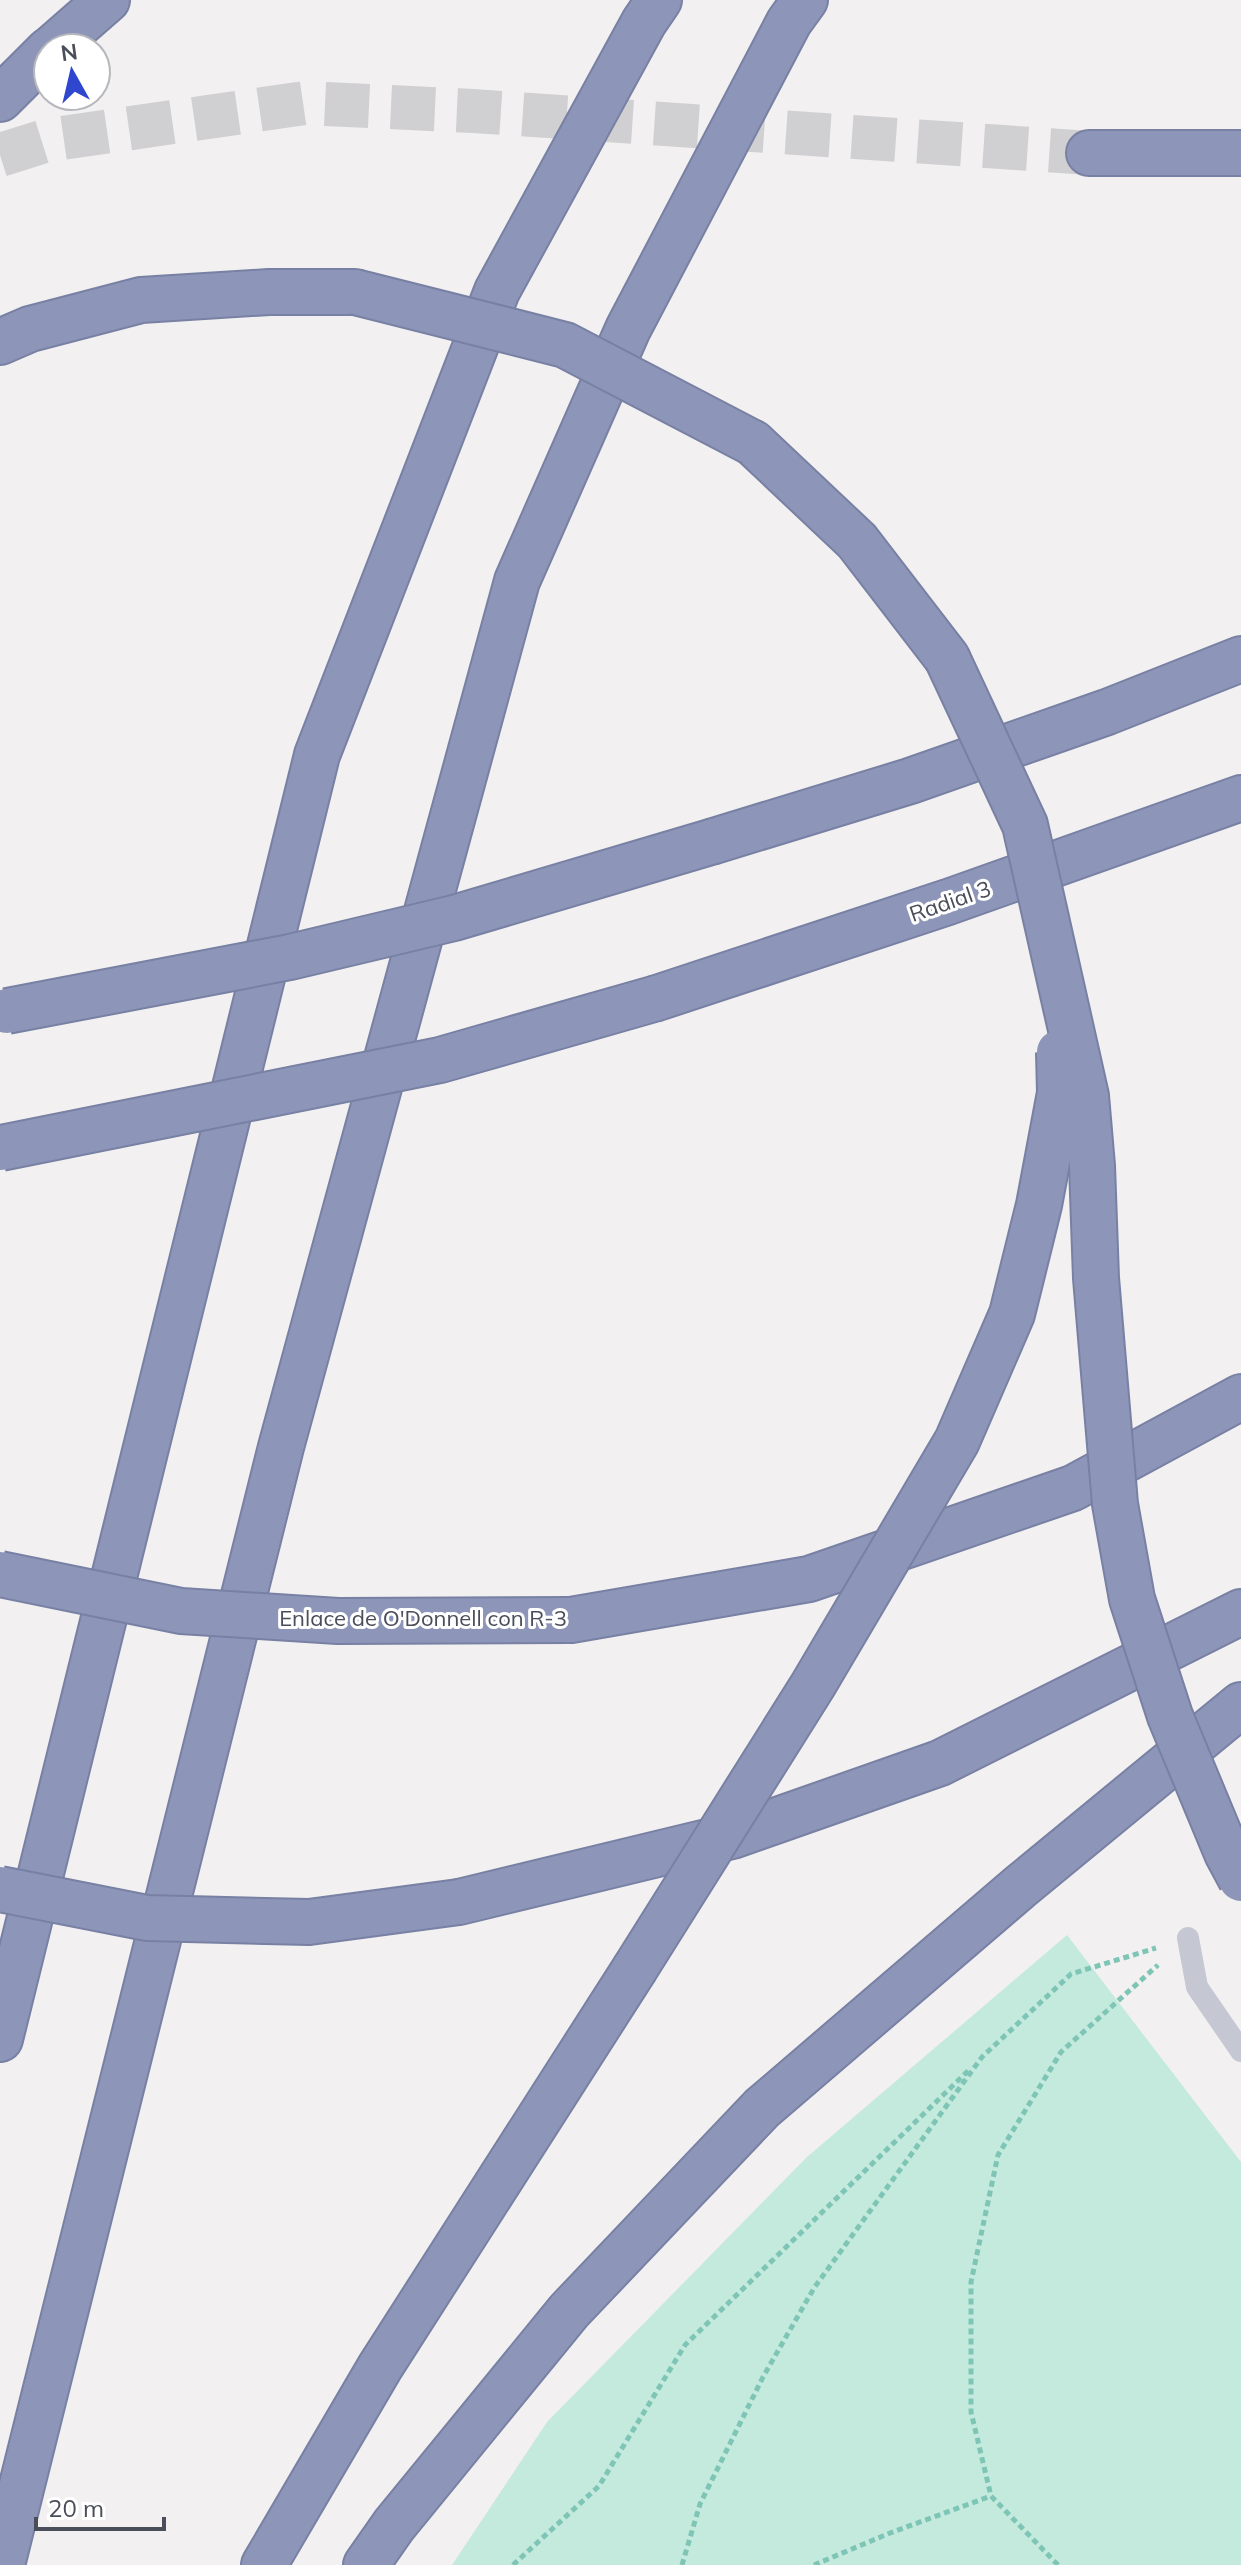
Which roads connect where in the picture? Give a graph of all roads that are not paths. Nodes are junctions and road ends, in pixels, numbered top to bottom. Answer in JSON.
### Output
{"nodes":[{"id":1,"x":107,"y":0,"type":"edge"},
{"id":2,"x":659,"y":0,"type":"edge"},
{"id":3,"x":805,"y":0,"type":"edge"},
{"id":4,"x":71,"y":32,"type":"edge"},
{"id":5,"x":32,"y":68,"type":"edge"},
{"id":6,"x":0,"y":99,"type":"edge"},
{"id":7,"x":1089,"y":153,"type":"tunnel mouth"},
{"id":8,"x":1241,"y":153,"type":"edge"},
{"id":9,"x":0,"y":342,"type":"edge"},
{"id":10,"x":1241,"y":659,"type":"edge"},
{"id":11,"x":1241,"y":798,"type":"edge"},
{"id":12,"x":1058,"y":970,"type":"junction"},
{"id":13,"x":4,"y":1011,"type":"edge"},
{"id":14,"x":1,"y":1148,"type":"edge"},
{"id":15,"x":1241,"y":1397,"type":"edge"},
{"id":16,"x":0,"y":1574,"type":"edge"},
{"id":17,"x":1241,"y":1612,"type":"edge"},
{"id":18,"x":1241,"y":1705,"type":"edge"},
{"id":19,"x":1241,"y":1879,"type":"edge"},
{"id":20,"x":0,"y":1889,"type":"edge"},
{"id":21,"x":1188,"y":1938,"type":"road end"},
{"id":22,"x":0,"y":2039,"type":"edge"},
{"id":23,"x":1241,"y":2051,"type":"edge"},
{"id":24,"x":2,"y":2565,"type":"edge"},
{"id":25,"x":264,"y":2565,"type":"edge"},
{"id":26,"x":366,"y":2565,"type":"edge"}],
"edges":[{"from":1,"to":4,"type":"highway"},
{"from":2,"to":22,"type":"highway"},
{"from":3,"to":24,"type":"highway"},
{"from":5,"to":6,"type":"highway"},
{"from":7,"to":8,"type":"highway"},
{"from":9,"to":12,"type":"highway","bridge":true},
{"from":10,"to":13,"type":"highway","bridge":true},
{"from":11,"to":14,"type":"highway","name":"Radial 3","bridge":true},
{"from":12,"to":19,"type":"highway","bridge":true},
{"from":12,"to":25,"type":"highway","bridge":true},
{"from":15,"to":16,"type":"highway","name":"Enlace de O'Donnell con R-3","bridge":true},
{"from":17,"to":20,"type":"highway","bridge":true},
{"from":18,"to":26,"type":"highway"},
{"from":21,"to":23,"type":"lane"}]}
